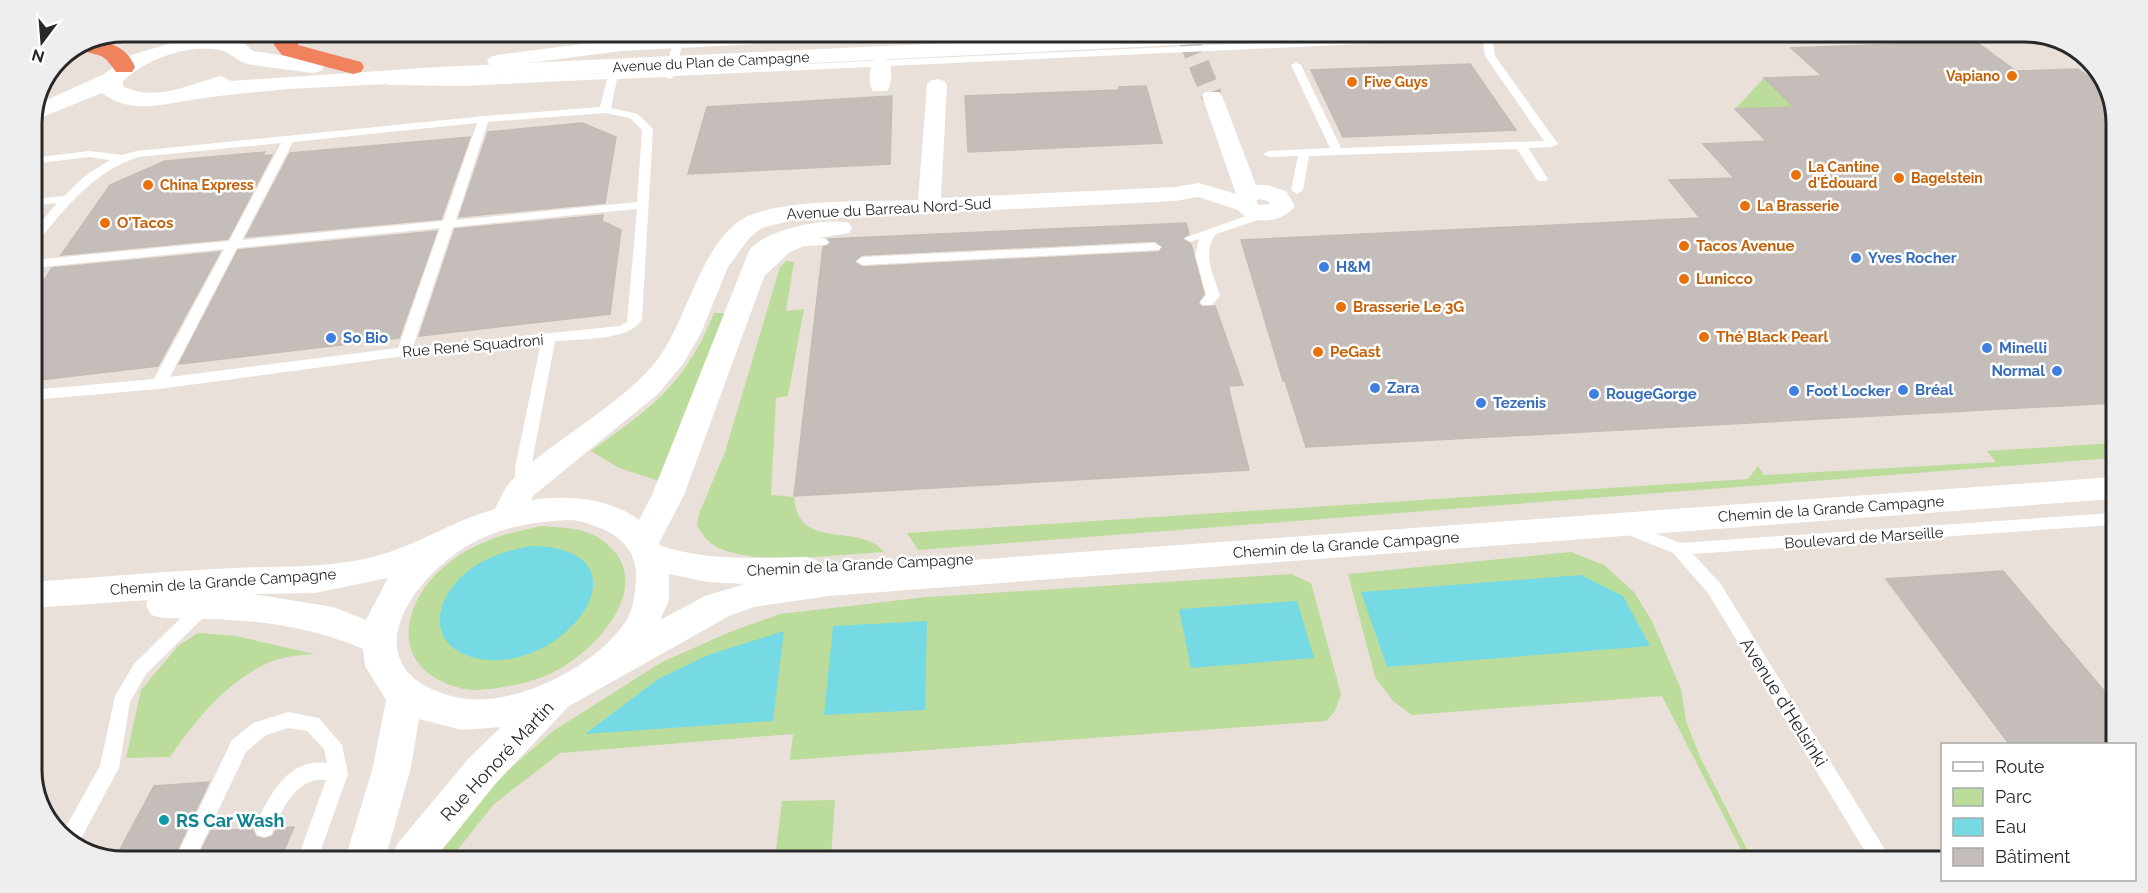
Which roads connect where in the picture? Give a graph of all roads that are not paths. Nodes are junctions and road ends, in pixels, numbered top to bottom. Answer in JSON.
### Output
{"nodes":[{"id":1,"x":184,"y":42,"type":"edge"},
{"id":2,"x":285,"y":42,"type":"edge"},
{"id":3,"x":627,"y":42,"type":"edge"},
{"id":4,"x":770,"y":42,"type":"edge"},
{"id":5,"x":924,"y":42,"type":"edge"},
{"id":6,"x":1188,"y":42,"type":"edge"},
{"id":7,"x":1272,"y":42,"type":"edge"},
{"id":8,"x":1488,"y":42,"type":"edge"},
{"id":9,"x":622,"y":45,"type":"junction"},
{"id":10,"x":246,"y":46,"type":"edge"},
{"id":11,"x":1142,"y":46,"type":"edge"},
{"id":12,"x":94,"y":47,"type":"edge"},
{"id":13,"x":172,"y":48,"type":"junction"},
{"id":14,"x":675,"y":55,"type":"edge"},
{"id":15,"x":497,"y":61,"type":"junction"},
{"id":16,"x":881,"y":64,"type":"junction"},
{"id":17,"x":1296,"y":65,"type":"dead end"},
{"id":18,"x":118,"y":73,"type":"junction"},
{"id":19,"x":348,"y":73,"type":"junction"},
{"id":20,"x":613,"y":76,"type":"junction"},
{"id":21,"x":937,"y":85,"type":"dead end"},
{"id":22,"x":880,"y":87,"type":"dead end"},
{"id":23,"x":201,"y":91,"type":"junction"},
{"id":24,"x":1212,"y":96,"type":"tunnel mouth"},
{"id":25,"x":165,"y":99,"type":"junction"},
{"id":26,"x":44,"y":109,"type":"edge"},
{"id":27,"x":605,"y":110,"type":"junction"},
{"id":28,"x":483,"y":119,"type":"junction"},
{"id":29,"x":42,"y":128,"type":"edge"},
{"id":30,"x":289,"y":139,"type":"junction"},
{"id":31,"x":1521,"y":146,"type":"junction"},
{"id":32,"x":1337,"y":152,"type":"junction"},
{"id":33,"x":1269,"y":154,"type":"dead end"},
{"id":34,"x":1304,"y":154,"type":"junction"},
{"id":35,"x":120,"y":158,"type":"junction"},
{"id":36,"x":42,"y":160,"type":"edge"},
{"id":37,"x":1542,"y":179,"type":"dead end"},
{"id":38,"x":1297,"y":190,"type":"dead end"},
{"id":39,"x":65,"y":199,"type":"junction"},
{"id":40,"x":42,"y":201,"type":"edge"},
{"id":41,"x":1250,"y":202,"type":"junction"},
{"id":42,"x":644,"y":205,"type":"junction"},
{"id":43,"x":929,"y":206,"type":"junction"},
{"id":44,"x":42,"y":223,"type":"edge"},
{"id":45,"x":47,"y":223,"type":"junction"},
{"id":46,"x":449,"y":225,"type":"junction"},
{"id":47,"x":42,"y":229,"type":"edge"},
{"id":48,"x":1210,"y":233,"type":"junction"},
{"id":49,"x":823,"y":242,"type":"dead end"},
{"id":50,"x":235,"y":245,"type":"junction"},
{"id":51,"x":1155,"y":247,"type":"dead end"},
{"id":52,"x":862,"y":261,"type":"dead end"},
{"id":53,"x":42,"y":263,"type":"edge"},
{"id":54,"x":751,"y":282,"type":"junction"},
{"id":55,"x":1207,"y":302,"type":"dead end"},
{"id":56,"x":549,"y":339,"type":"junction"},
{"id":57,"x":404,"y":352,"type":"junction"},
{"id":58,"x":159,"y":384,"type":"junction"},
{"id":59,"x":42,"y":394,"type":"edge"},
{"id":60,"x":2106,"y":474,"type":"edge"},
{"id":61,"x":2106,"y":489,"type":"edge"},
{"id":62,"x":515,"y":501,"type":"junction"},
{"id":63,"x":2106,"y":519,"type":"edge"},
{"id":64,"x":1620,"y":525,"type":"junction"},
{"id":65,"x":446,"y":543,"type":"junction"},
{"id":66,"x":647,"y":548,"type":"junction"},
{"id":67,"x":1679,"y":549,"type":"junction"},
{"id":68,"x":42,"y":594,"type":"edge"},
{"id":69,"x":205,"y":605,"type":"junction"},
{"id":70,"x":42,"y":613,"type":"edge"},
{"id":71,"x":378,"y":640,"type":"junction"},
{"id":72,"x":599,"y":671,"type":"junction"},
{"id":73,"x":560,"y":695,"type":"junction"},
{"id":74,"x":405,"y":696,"type":"junction"},
{"id":75,"x":338,"y":774,"type":"junction"},
{"id":76,"x":264,"y":828,"type":"dead end"},
{"id":77,"x":73,"y":833,"type":"edge"},
{"id":78,"x":189,"y":851,"type":"edge"},
{"id":79,"x":310,"y":851,"type":"edge"},
{"id":80,"x":367,"y":851,"type":"edge"},
{"id":81,"x":416,"y":851,"type":"edge"},
{"id":82,"x":1876,"y":851,"type":"edge"}],
"edges":[{"from":1,"to":13,"type":"main road"},
{"from":2,"to":19,"type":"highway"},
{"from":3,"to":9,"type":"street"},
{"from":4,"to":14,"type":"street"},
{"from":5,"to":14,"type":"main road","name":"Avenue du Plan de Campagne"},
{"from":6,"to":11,"type":"main road","name":"Avenue du Plan de Campagne"},
{"from":7,"to":11,"type":"lane"},
{"from":8,"to":31,"type":"lane"},
{"from":9,"to":14,"type":"street"},
{"from":9,"to":15,"type":"street"},
{"from":10,"to":13,"type":"main road","name":"Avenue du Plan de Campagne"},
{"from":10,"to":19,"type":"main road","name":"Avenue du Plan de Campagne"},
{"from":10,"to":23,"type":"main road"},
{"from":11,"to":14,"type":"main road","name":"Avenue du Plan de Campagne"},
{"from":11,"to":16,"type":"lane"},
{"from":12,"to":18,"type":"highway"},
{"from":13,"to":18,"type":"main road"},
{"from":14,"to":15,"type":"main road","name":"Avenue du Plan de Campagne"},
{"from":14,"to":16,"type":"lane"},
{"from":14,"to":19,"type":"main road","name":"Avenue du Plan de Campagne"},
{"from":14,"to":20,"type":"lane"},
{"from":15,"to":19,"type":"main road","name":"Avenue du Plan de Campagne"},
{"from":16,"to":22,"type":"street"},
{"from":17,"to":32,"type":"lane"},
{"from":18,"to":25,"type":"main road"},
{"from":18,"to":26,"type":"main road"},
{"from":19,"to":20,"type":"lane"},
{"from":19,"to":23,"type":"main road","name":"Avenue du Plan de Campagne"},
{"from":20,"to":27,"type":"lane"},
{"from":21,"to":43,"type":"street"},
{"from":23,"to":25,"type":"main road"},
{"from":24,"to":41,"type":"street"},
{"from":25,"to":29,"type":"main road"},
{"from":27,"to":28,"type":"lane","name":"Rue René Squadroni"},
{"from":27,"to":42,"type":"lane","name":"Rue René Squadroni"},
{"from":28,"to":30,"type":"lane","name":"Rue René Squadroni"},
{"from":28,"to":46,"type":"lane"},
{"from":30,"to":35,"type":"lane","name":"Rue René Squadroni"},
{"from":30,"to":50,"type":"lane"},
{"from":31,"to":32,"type":"lane"},
{"from":31,"to":37,"type":"lane"},
{"from":32,"to":34,"type":"lane"},
{"from":33,"to":34,"type":"lane"},
{"from":34,"to":38,"type":"lane"},
{"from":35,"to":36,"type":"lane"},
{"from":35,"to":39,"type":"lane","name":"Rue René Squadroni"},
{"from":39,"to":40,"type":"lane"},
{"from":39,"to":45,"type":"lane","name":"Rue René Squadroni"},
{"from":41,"to":43,"type":"street","name":"Avenue du Barreau Nord-Sud"},
{"from":41,"to":48,"type":"lane"},
{"from":41,"to":48,"type":"lane"},
{"from":41,"to":54,"type":"street","name":"Avenue du Barreau Nord-Sud"},
{"from":42,"to":46,"type":"lane"},
{"from":42,"to":56,"type":"lane","name":"Rue René Squadroni"},
{"from":43,"to":62,"type":"street","name":"Avenue du Barreau Nord-Sud"},
{"from":44,"to":45,"type":"lane"},
{"from":45,"to":47,"type":"lane","name":"Rue René Squadroni"},
{"from":46,"to":50,"type":"lane"},
{"from":46,"to":57,"type":"lane"},
{"from":48,"to":55,"type":"lane"},
{"from":49,"to":54,"type":"lane"},
{"from":50,"to":53,"type":"lane"},
{"from":50,"to":58,"type":"lane"},
{"from":51,"to":52,"type":"lane"},
{"from":54,"to":66,"type":"street","name":"Avenue du Barreau Nord-Sud"},
{"from":56,"to":57,"type":"lane","name":"Rue René Squadroni"},
{"from":56,"to":62,"type":"lane"},
{"from":57,"to":58,"type":"lane","name":"Rue René Squadroni"},
{"from":58,"to":59,"type":"lane","name":"Rue René Squadroni"},
{"from":60,"to":66,"type":"street","name":"Chemin de la Grande Campagne"},
{"from":61,"to":64,"type":"street","name":"Chemin de la Grande Campagne"},
{"from":62,"to":65,"type":"street"},
{"from":62,"to":66,"type":"street"},
{"from":63,"to":67,"type":"lane","name":"Boulevard de Marseille"},
{"from":64,"to":67,"type":"lane","name":"Boulevard de Marseille"},
{"from":64,"to":72,"type":"street","name":"Chemin de la Grande Campagne"},
{"from":65,"to":68,"type":"street","name":"Chemin de la Grande Campagne"},
{"from":65,"to":71,"type":"street"},
{"from":66,"to":72,"type":"street"},
{"from":67,"to":82,"type":"lane","name":"Avenue d'Helsinki"},
{"from":69,"to":70,"type":"street","name":"Chemin de la Grande Campagne"},
{"from":69,"to":71,"type":"street","name":"Chemin de la Grande Campagne"},
{"from":69,"to":77,"type":"lane"},
{"from":71,"to":74,"type":"street"},
{"from":72,"to":73,"type":"street"},
{"from":73,"to":74,"type":"street"},
{"from":73,"to":81,"type":"street","name":"Rue Honoré Martin"},
{"from":74,"to":80,"type":"street"},
{"from":75,"to":76,"type":"lane"},
{"from":75,"to":78,"type":"lane"},
{"from":75,"to":79,"type":"lane"}]}
